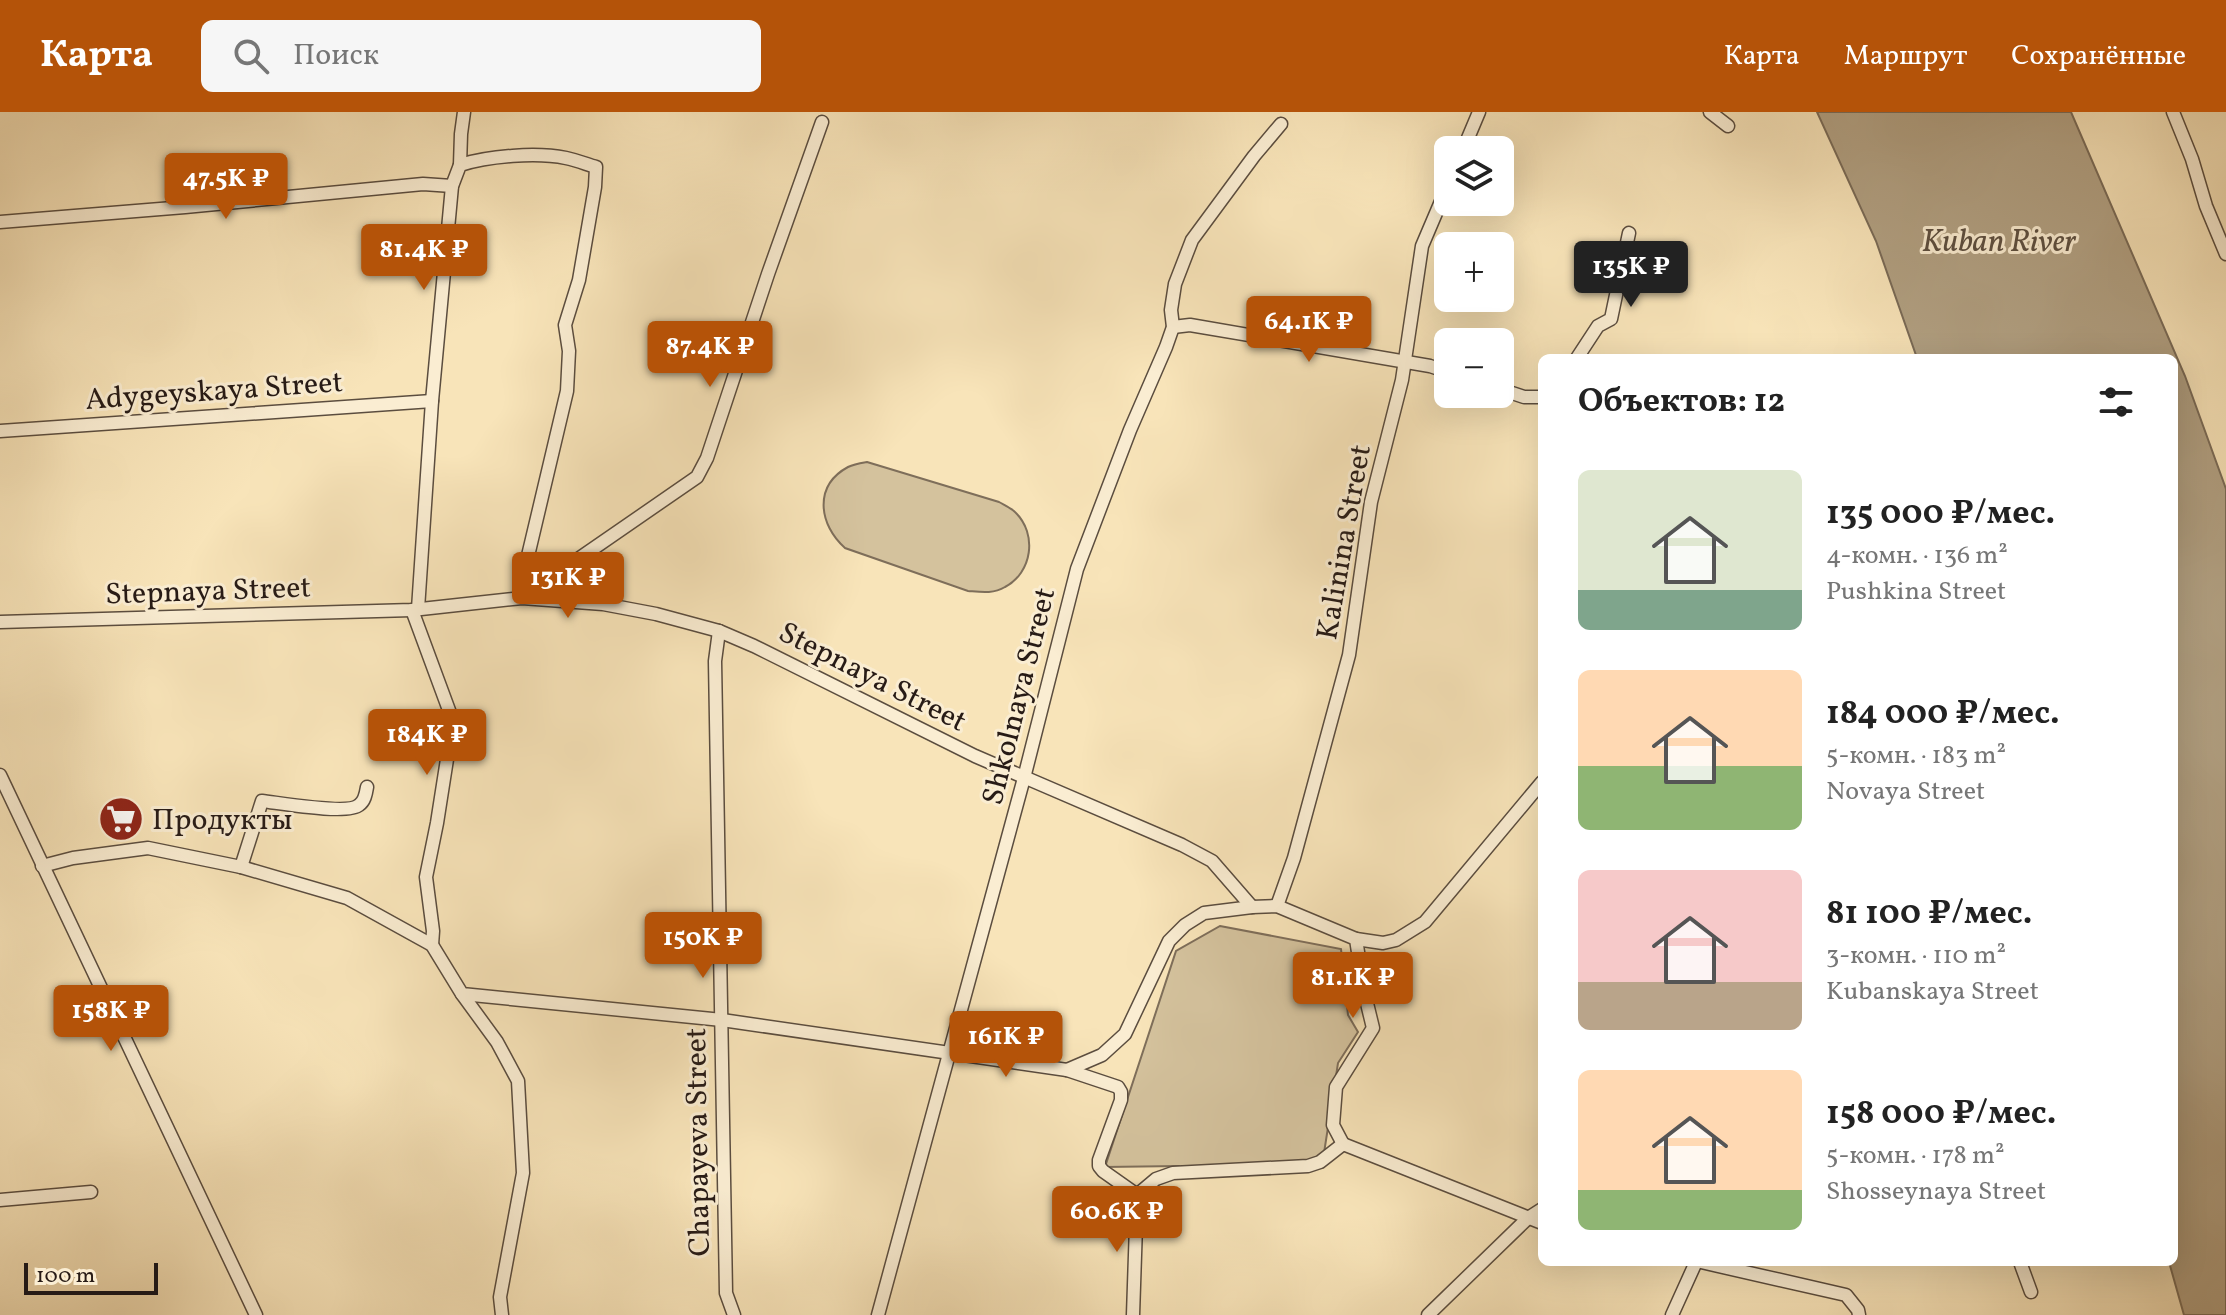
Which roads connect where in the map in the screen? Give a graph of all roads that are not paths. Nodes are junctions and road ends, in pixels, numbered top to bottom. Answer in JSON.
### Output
{"nodes":[{"id":1,"x":464,"y":112,"type":"edge"},
{"id":2,"x":1479,"y":112,"type":"edge"},
{"id":3,"x":1710,"y":112,"type":"edge"},
{"id":4,"x":2173,"y":112,"type":"edge"},
{"id":5,"x":822,"y":122,"type":"dead end"},
{"id":6,"x":1281,"y":124,"type":"dead end"},
{"id":7,"x":1728,"y":126,"type":"dead end"},
{"id":8,"x":1469,"y":136,"type":"edge"},
{"id":9,"x":460,"y":165,"type":"junction"},
{"id":10,"x":452,"y":186,"type":"junction"},
{"id":11,"x":1435,"y":216,"type":"edge"},
{"id":12,"x":0,"y":222,"type":"edge"},
{"id":13,"x":1629,"y":233,"type":"dead end"},
{"id":14,"x":2226,"y":254,"type":"edge"},
{"id":15,"x":1173,"y":327,"type":"junction"},
{"id":16,"x":1580,"y":354,"type":"edge"},
{"id":17,"x":1405,"y":363,"type":"junction"},
{"id":18,"x":1434,"y":367,"type":"edge"},
{"id":19,"x":1514,"y":394,"type":"edge"},
{"id":20,"x":1538,"y":397,"type":"edge"},
{"id":21,"x":432,"y":401,"type":"junction"},
{"id":22,"x":0,"y":431,"type":"edge"},
{"id":23,"x":535,"y":589,"type":"junction"},
{"id":24,"x":522,"y":598,"type":"junction"},
{"id":25,"x":415,"y":609,"type":"junction"},
{"id":26,"x":0,"y":622,"type":"edge"},
{"id":27,"x":719,"y":631,"type":"junction"},
{"id":28,"x":0,"y":775,"type":"edge"},
{"id":29,"x":1024,"y":778,"type":"junction"},
{"id":30,"x":367,"y":787,"type":"dead end"},
{"id":31,"x":1538,"y":787,"type":"edge"},
{"id":32,"x":42,"y":866,"type":"junction"},
{"id":33,"x":241,"y":867,"type":"junction"},
{"id":34,"x":1277,"y":906,"type":"junction"},
{"id":35,"x":1252,"y":907,"type":"junction"},
{"id":36,"x":1356,"y":939,"type":"junction"},
{"id":37,"x":432,"y":945,"type":"junction"},
{"id":38,"x":462,"y":994,"type":"junction"},
{"id":39,"x":722,"y":1020,"type":"junction"},
{"id":40,"x":950,"y":1052,"type":"junction"},
{"id":41,"x":1067,"y":1070,"type":"junction"},
{"id":42,"x":1343,"y":1144,"type":"junction"},
{"id":43,"x":91,"y":1192,"type":"dead end"},
{"id":44,"x":1137,"y":1195,"type":"junction"},
{"id":45,"x":0,"y":1200,"type":"edge"},
{"id":46,"x":1538,"y":1212,"type":"edge"},
{"id":47,"x":1528,"y":1218,"type":"junction"},
{"id":48,"x":1538,"y":1222,"type":"edge"},
{"id":49,"x":1696,"y":1266,"type":"edge"},
{"id":50,"x":1716,"y":1266,"type":"edge"},
{"id":51,"x":2021,"y":1266,"type":"edge"},
{"id":52,"x":2031,"y":1292,"type":"dead end"},
{"id":53,"x":256,"y":1315,"type":"edge"},
{"id":54,"x":502,"y":1315,"type":"edge"},
{"id":55,"x":734,"y":1315,"type":"edge"},
{"id":56,"x":878,"y":1315,"type":"edge"},
{"id":57,"x":1133,"y":1315,"type":"edge"},
{"id":58,"x":1428,"y":1315,"type":"edge"},
{"id":59,"x":1672,"y":1315,"type":"edge"},
{"id":60,"x":1859,"y":1315,"type":"edge"}],
"edges":[{"from":1,"to":9,"type":"street"},
{"from":2,"to":8,"type":"street"},
{"from":3,"to":7,"type":"street"},
{"from":4,"to":14,"type":"street"},
{"from":5,"to":23,"type":"street"},
{"from":6,"to":15,"type":"street","name":"Shkolnaya Street"},
{"from":9,"to":10,"type":"street"},
{"from":9,"to":23,"type":"street"},
{"from":10,"to":12,"type":"street"},
{"from":10,"to":21,"type":"street"},
{"from":11,"to":17,"type":"street","name":"Kalinina Street"},
{"from":13,"to":16,"type":"street"},
{"from":15,"to":17,"type":"street"},
{"from":15,"to":29,"type":"street","name":"Shkolnaya Street"},
{"from":17,"to":18,"type":"street"},
{"from":17,"to":34,"type":"street","name":"Kalinina Street"},
{"from":19,"to":20,"type":"street"},
{"from":21,"to":22,"type":"street","name":"Adygeyskaya Street"},
{"from":21,"to":25,"type":"street"},
{"from":23,"to":24,"type":"street"},
{"from":24,"to":25,"type":"street","name":"Stepnaya Street"},
{"from":24,"to":27,"type":"street","name":"Stepnaya Street"},
{"from":25,"to":26,"type":"street","name":"Stepnaya Street"},
{"from":25,"to":37,"type":"street"},
{"from":27,"to":29,"type":"street","name":"Stepnaya Street"},
{"from":27,"to":39,"type":"street","name":"Chapayeva Street"},
{"from":28,"to":32,"type":"street"},
{"from":29,"to":35,"type":"street","name":"Stepnaya Street"},
{"from":29,"to":40,"type":"street","name":"Shkolnaya Street"},
{"from":30,"to":33,"type":"street"},
{"from":31,"to":36,"type":"street"},
{"from":32,"to":33,"type":"street"},
{"from":32,"to":53,"type":"street"},
{"from":33,"to":37,"type":"street"},
{"from":34,"to":35,"type":"street"},
{"from":34,"to":36,"type":"street"},
{"from":35,"to":41,"type":"street"},
{"from":36,"to":42,"type":"street"},
{"from":37,"to":38,"type":"street"},
{"from":38,"to":39,"type":"street"},
{"from":38,"to":54,"type":"street"},
{"from":39,"to":40,"type":"street"},
{"from":39,"to":55,"type":"street","name":"Chapayeva Street"},
{"from":40,"to":41,"type":"street"},
{"from":40,"to":56,"type":"street","name":"Shkolnaya Street"},
{"from":41,"to":44,"type":"street"},
{"from":42,"to":44,"type":"street"},
{"from":42,"to":47,"type":"street"},
{"from":43,"to":45,"type":"street"},
{"from":44,"to":57,"type":"street"},
{"from":46,"to":47,"type":"street"},
{"from":47,"to":48,"type":"street"},
{"from":47,"to":58,"type":"street"},
{"from":49,"to":59,"type":"street"},
{"from":50,"to":60,"type":"street"},
{"from":51,"to":52,"type":"street"}]}
